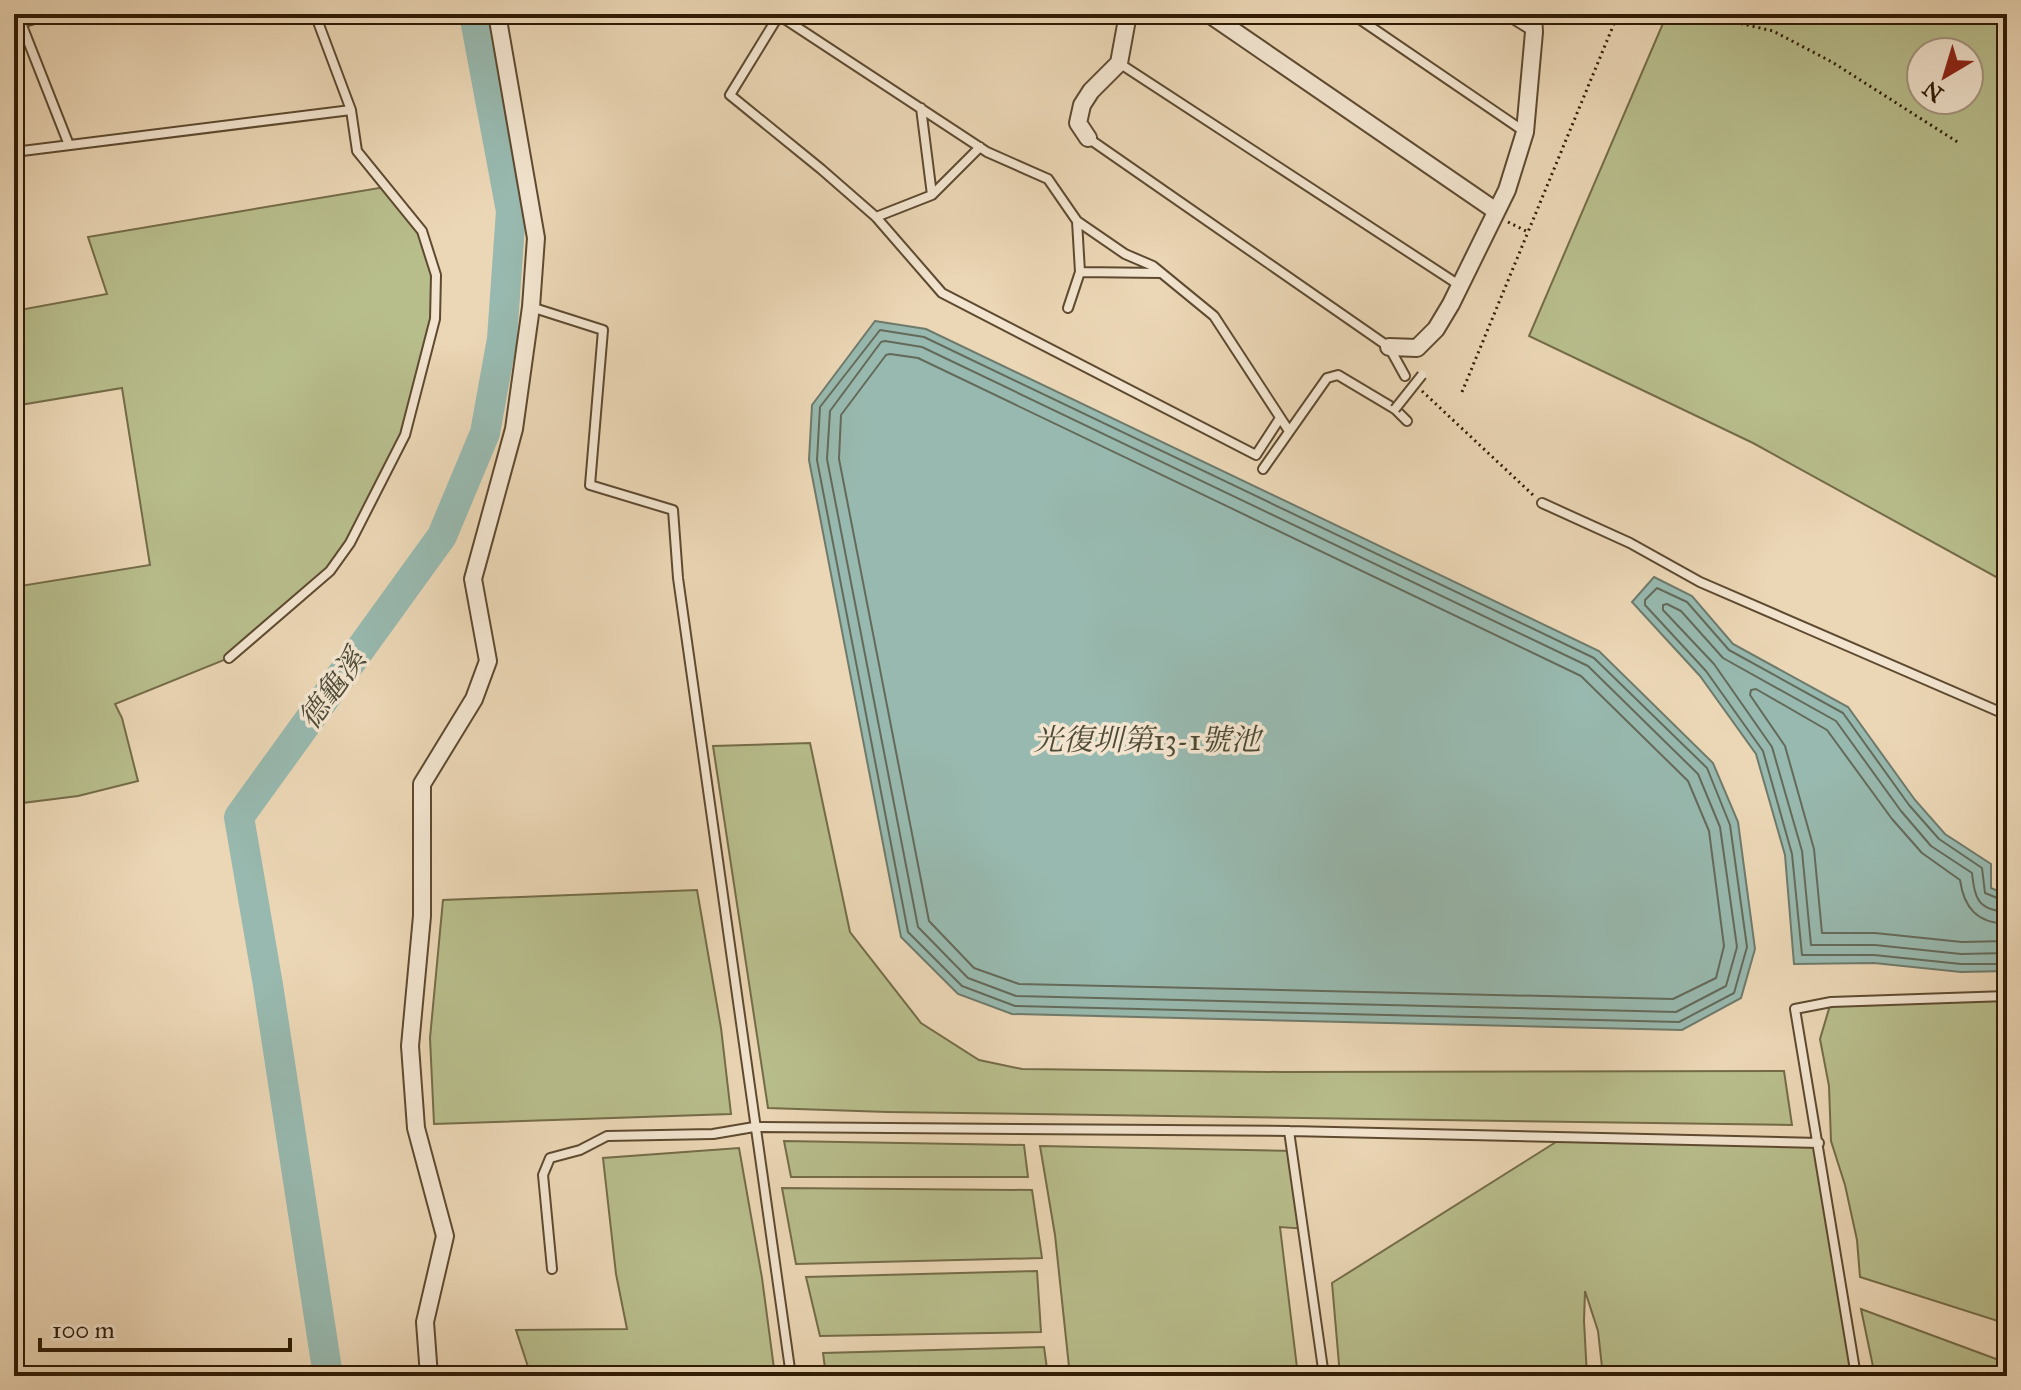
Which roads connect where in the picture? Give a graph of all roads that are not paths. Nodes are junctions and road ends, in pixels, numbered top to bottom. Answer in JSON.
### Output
{"nodes":[{"id":1,"x":51,"y":14,"type":"edge"},
{"id":2,"x":315,"y":14,"type":"edge"},
{"id":3,"x":497,"y":14,"type":"edge"},
{"id":4,"x":778,"y":14,"type":"edge"},
{"id":5,"x":1128,"y":14,"type":"edge"},
{"id":6,"x":1209,"y":14,"type":"edge"},
{"id":7,"x":1352,"y":14,"type":"edge"},
{"id":8,"x":1505,"y":14,"type":"edge"},
{"id":9,"x":1533,"y":14,"type":"edge"},
{"id":10,"x":1534,"y":32,"type":"junction"},
{"id":11,"x":1119,"y":63,"type":"junction"},
{"id":12,"x":921,"y":108,"type":"junction"},
{"id":13,"x":351,"y":110,"type":"junction"},
{"id":14,"x":1525,"y":132,"type":"junction"},
{"id":15,"x":1088,"y":138,"type":"joint"},
{"id":16,"x":69,"y":145,"type":"junction"},
{"id":17,"x":980,"y":147,"type":"junction"},
{"id":18,"x":14,"y":152,"type":"edge"},
{"id":19,"x":932,"y":195,"type":"junction"},
{"id":20,"x":1496,"y":211,"type":"junction"},
{"id":21,"x":876,"y":217,"type":"junction"},
{"id":22,"x":1077,"y":221,"type":"junction"},
{"id":23,"x":1080,"y":272,"type":"junction"},
{"id":24,"x":1161,"y":273,"type":"junction"},
{"id":25,"x":1459,"y":285,"type":"junction"},
{"id":26,"x":531,"y":307,"type":"junction"},
{"id":27,"x":1068,"y":308,"type":"dead end"},
{"id":28,"x":1389,"y":347,"type":"junction"},
{"id":29,"x":1422,"y":375,"type":"dead end"},
{"id":30,"x":1405,"y":376,"type":"road end"},
{"id":31,"x":1395,"y":409,"type":"junction"},
{"id":32,"x":1280,"y":418,"type":"junction"},
{"id":33,"x":1407,"y":421,"type":"dead end"},
{"id":34,"x":1289,"y":431,"type":"junction"},
{"id":35,"x":1263,"y":469,"type":"dead end"},
{"id":36,"x":1542,"y":503,"type":"road end"},
{"id":37,"x":229,"y":658,"type":"dead end"},
{"id":38,"x":2007,"y":715,"type":"edge"},
{"id":39,"x":2007,"y":996,"type":"edge"},
{"id":40,"x":754,"y":1127,"type":"junction"},
{"id":41,"x":1289,"y":1131,"type":"junction"},
{"id":42,"x":1819,"y":1143,"type":"junction"},
{"id":43,"x":552,"y":1269,"type":"dead end"},
{"id":44,"x":429,"y":1376,"type":"edge"},
{"id":45,"x":791,"y":1376,"type":"edge"},
{"id":46,"x":1324,"y":1376,"type":"edge"},
{"id":47,"x":1856,"y":1376,"type":"edge"}],
"edges":[{"from":1,"to":16,"type":"lane"},
{"from":2,"to":13,"type":"lane"},
{"from":3,"to":26,"type":"street"},
{"from":4,"to":12,"type":"lane"},
{"from":4,"to":21,"type":"lane"},
{"from":5,"to":11,"type":"street"},
{"from":6,"to":20,"type":"street"},
{"from":7,"to":14,"type":"lane"},
{"from":8,"to":10,"type":"lane"},
{"from":9,"to":10,"type":"street"},
{"from":10,"to":14,"type":"street"},
{"from":11,"to":15,"type":"street"},
{"from":11,"to":25,"type":"lane"},
{"from":12,"to":17,"type":"lane"},
{"from":12,"to":19,"type":"lane"},
{"from":13,"to":16,"type":"lane"},
{"from":13,"to":37,"type":"lane"},
{"from":14,"to":20,"type":"street"},
{"from":15,"to":28,"type":"lane"},
{"from":16,"to":18,"type":"lane"},
{"from":17,"to":19,"type":"lane"},
{"from":17,"to":22,"type":"lane"},
{"from":19,"to":21,"type":"lane"},
{"from":20,"to":25,"type":"street"},
{"from":21,"to":32,"type":"lane"},
{"from":22,"to":23,"type":"lane"},
{"from":22,"to":24,"type":"lane"},
{"from":23,"to":24,"type":"lane"},
{"from":23,"to":27,"type":"lane"},
{"from":24,"to":32,"type":"lane"},
{"from":25,"to":28,"type":"street"},
{"from":26,"to":40,"type":"lane"},
{"from":26,"to":44,"type":"street"},
{"from":28,"to":30,"type":"lane"},
{"from":29,"to":31,"type":"lane","bridge":true},
{"from":31,"to":33,"type":"lane"},
{"from":31,"to":34,"type":"lane"},
{"from":32,"to":34,"type":"lane"},
{"from":34,"to":35,"type":"lane"},
{"from":36,"to":38,"type":"lane"},
{"from":39,"to":42,"type":"lane"},
{"from":40,"to":41,"type":"lane"},
{"from":40,"to":43,"type":"lane"},
{"from":40,"to":45,"type":"lane"},
{"from":41,"to":42,"type":"lane"},
{"from":41,"to":46,"type":"lane"},
{"from":42,"to":47,"type":"lane"}]}
